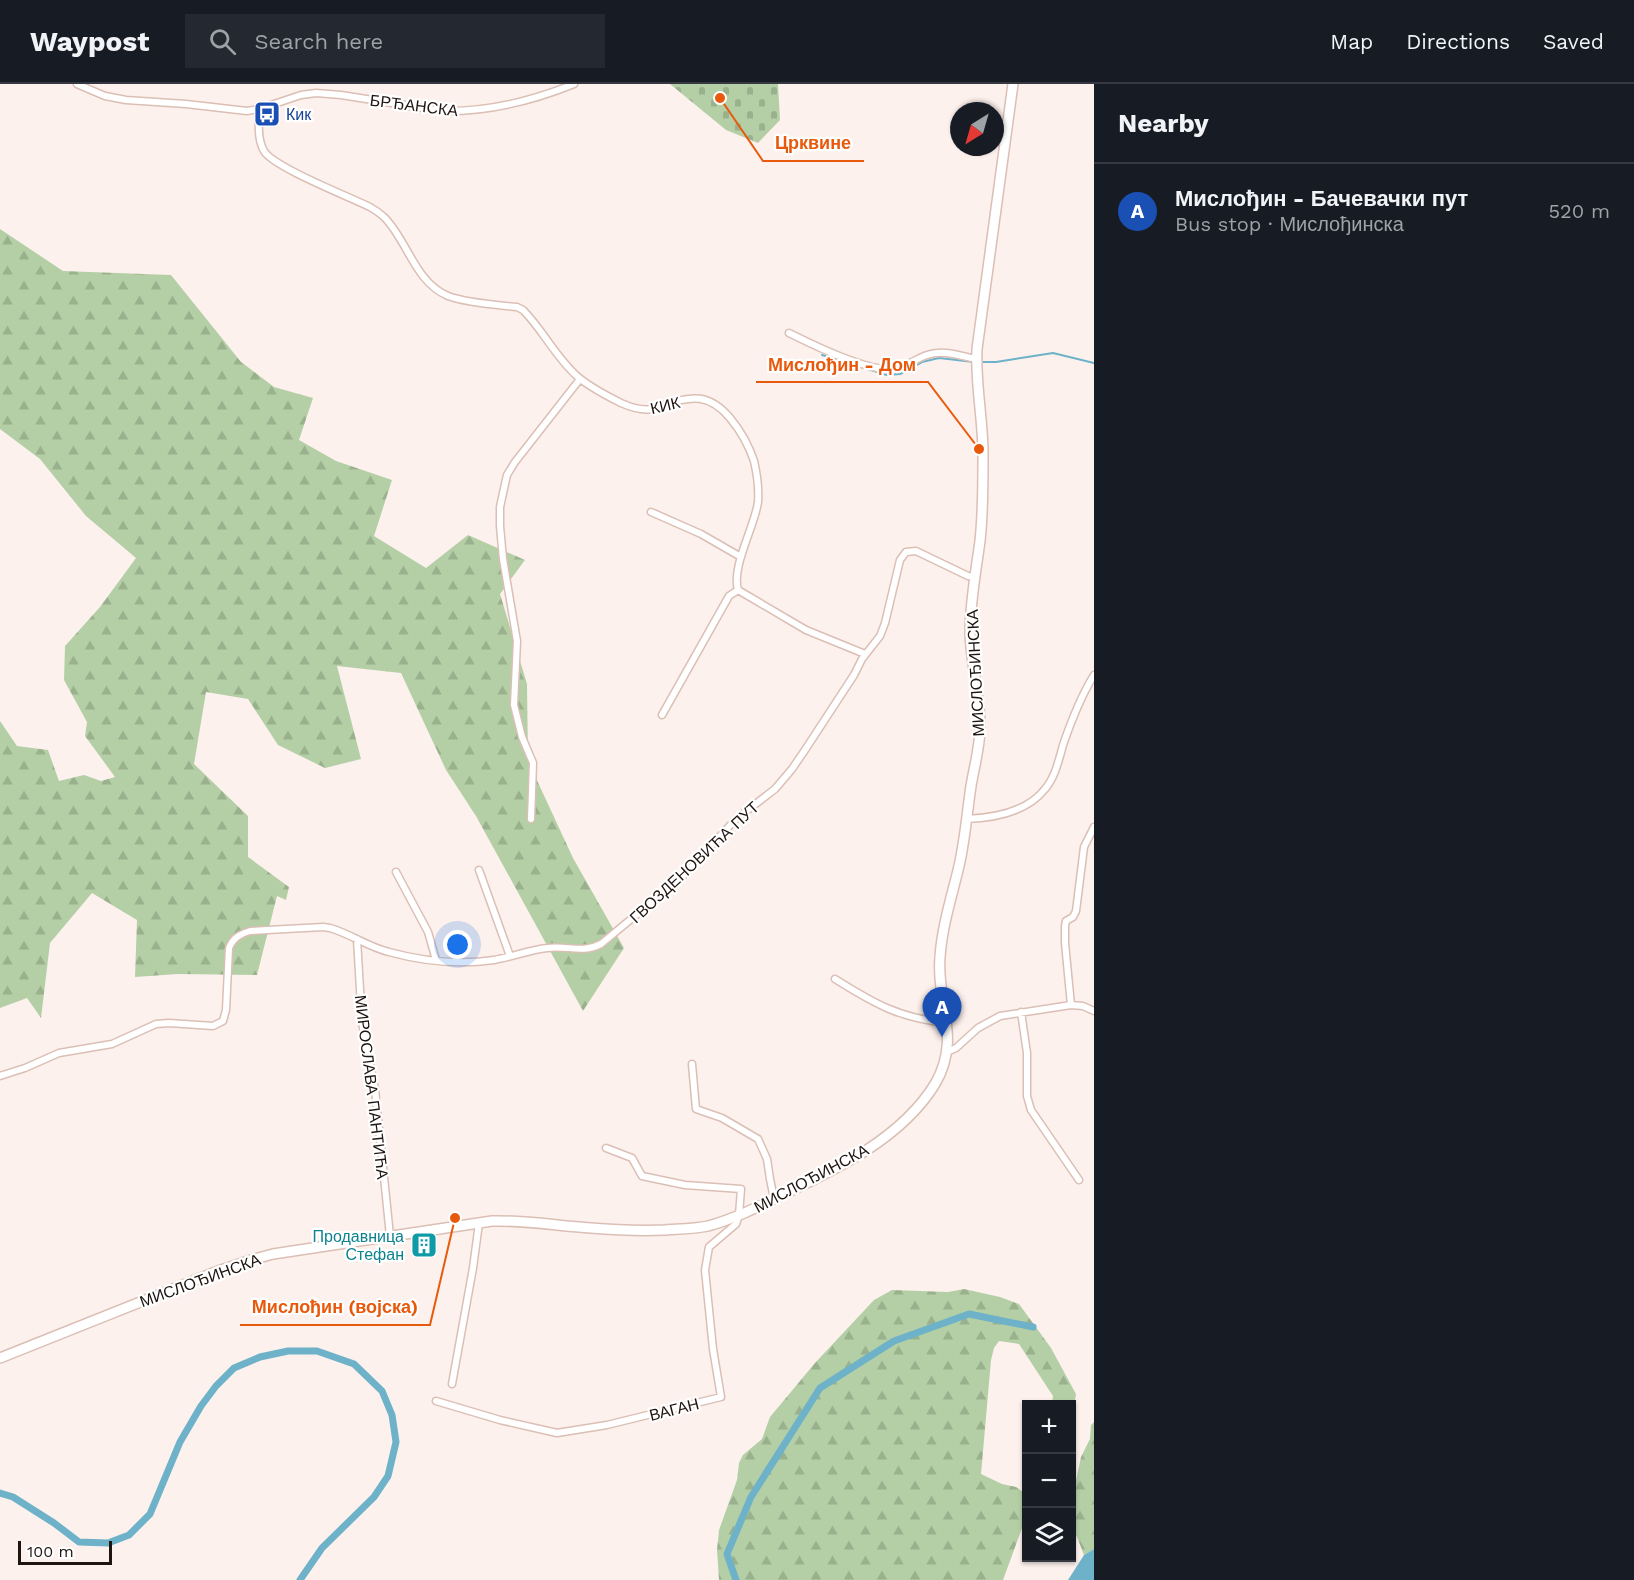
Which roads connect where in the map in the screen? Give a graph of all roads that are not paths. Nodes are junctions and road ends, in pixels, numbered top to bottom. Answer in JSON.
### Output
{"nodes":[{"id":1,"x":77,"y":84,"type":"edge"},
{"id":2,"x":574,"y":84,"type":"edge"},
{"id":3,"x":1013,"y":84,"type":"edge"},
{"id":4,"x":259,"y":109,"type":"junction"},
{"id":5,"x":789,"y":333,"type":"dead end"},
{"id":6,"x":976,"y":359,"type":"junction"},
{"id":7,"x":580,"y":379,"type":"junction"},
{"id":8,"x":651,"y":512,"type":"dead end"},
{"id":9,"x":741,"y":557,"type":"junction"},
{"id":10,"x":975,"y":577,"type":"junction"},
{"id":11,"x":738,"y":590,"type":"junction"},
{"id":12,"x":865,"y":654,"type":"junction"},
{"id":13,"x":1094,"y":675,"type":"edge"},
{"id":14,"x":662,"y":715,"type":"dead end"},
{"id":15,"x":531,"y":819,"type":"dead end"},
{"id":16,"x":966,"y":819,"type":"junction"},
{"id":17,"x":1094,"y":827,"type":"edge"},
{"id":18,"x":479,"y":870,"type":"dead end"},
{"id":19,"x":396,"y":872,"type":"dead end"},
{"id":20,"x":357,"y":939,"type":"junction"},
{"id":21,"x":510,"y":956,"type":"junction"},
{"id":22,"x":436,"y":960,"type":"junction"},
{"id":23,"x":835,"y":979,"type":"dead end"},
{"id":24,"x":1071,"y":1005,"type":"junction"},
{"id":25,"x":1094,"y":1011,"type":"edge"},
{"id":26,"x":1021,"y":1012,"type":"junction"},
{"id":27,"x":947,"y":1023,"type":"junction"},
{"id":28,"x":947,"y":1052,"type":"junction"},
{"id":29,"x":692,"y":1064,"type":"dead end"},
{"id":30,"x":0,"y":1076,"type":"edge"},
{"id":31,"x":606,"y":1148,"type":"dead end"},
{"id":32,"x":1079,"y":1180,"type":"dead end"},
{"id":33,"x":774,"y":1199,"type":"junction"},
{"id":34,"x":739,"y":1215,"type":"junction"},
{"id":35,"x":479,"y":1222,"type":"junction"},
{"id":36,"x":390,"y":1236,"type":"junction"},
{"id":37,"x":0,"y":1358,"type":"edge"},
{"id":38,"x":452,"y":1384,"type":"dead end"},
{"id":39,"x":436,"y":1401,"type":"dead end"}],
"edges":[{"from":1,"to":4,"type":"street","name":"БРЂАНСКА"},
{"from":2,"to":4,"type":"street","name":"БРЂАНСКА"},
{"from":3,"to":6,"type":"main road","name":"МИСЛОЂИНСКА"},
{"from":4,"to":7,"type":"street","name":"КИК"},
{"from":5,"to":6,"type":"street"},
{"from":6,"to":10,"type":"main road","name":"МИСЛОЂИНСКА"},
{"from":7,"to":9,"type":"street","name":"КИК"},
{"from":7,"to":15,"type":"street"},
{"from":8,"to":9,"type":"street"},
{"from":9,"to":11,"type":"street","name":"КИК"},
{"from":10,"to":12,"type":"street","name":"ГВОЗДЕНОВИЋА ПУТ"},
{"from":10,"to":16,"type":"main road","name":"МИСЛОЂИНСКА"},
{"from":11,"to":12,"type":"street"},
{"from":11,"to":14,"type":"street"},
{"from":12,"to":21,"type":"street","name":"ГВОЗДЕНОВИЋА ПУТ"},
{"from":13,"to":16,"type":"street"},
{"from":16,"to":27,"type":"main road","name":"МИСЛОЂИНСКА"},
{"from":17,"to":24,"type":"street"},
{"from":18,"to":21,"type":"street"},
{"from":19,"to":22,"type":"street"},
{"from":20,"to":22,"type":"street","name":"ГВОЗДЕНОВИЋА ПУТ"},
{"from":20,"to":30,"type":"street","name":"ГВОЗДЕНОВИЋА ПУТ"},
{"from":20,"to":36,"type":"street","name":"МИРОСЛАВА ПАНТИЋА"},
{"from":21,"to":22,"type":"street","name":"ГВОЗДЕНОВИЋА ПУТ"},
{"from":23,"to":27,"type":"street"},
{"from":24,"to":25,"type":"street"},
{"from":24,"to":26,"type":"street"},
{"from":26,"to":28,"type":"street"},
{"from":26,"to":32,"type":"street"},
{"from":27,"to":28,"type":"main road","name":"МИСЛОЂИНСКА"},
{"from":28,"to":33,"type":"main road","name":"МИСЛОЂИНСКА"},
{"from":29,"to":33,"type":"street"},
{"from":31,"to":34,"type":"street"},
{"from":33,"to":34,"type":"main road","name":"МИСЛОЂИНСКА"},
{"from":34,"to":35,"type":"main road","name":"МИСЛОЂИНСКА"},
{"from":34,"to":39,"type":"street","name":"ВАГАН"},
{"from":35,"to":36,"type":"main road","name":"МИСЛОЂИНСКА"},
{"from":35,"to":38,"type":"street"},
{"from":36,"to":37,"type":"main road","name":"МИСЛОЂИНСКА"}]}
